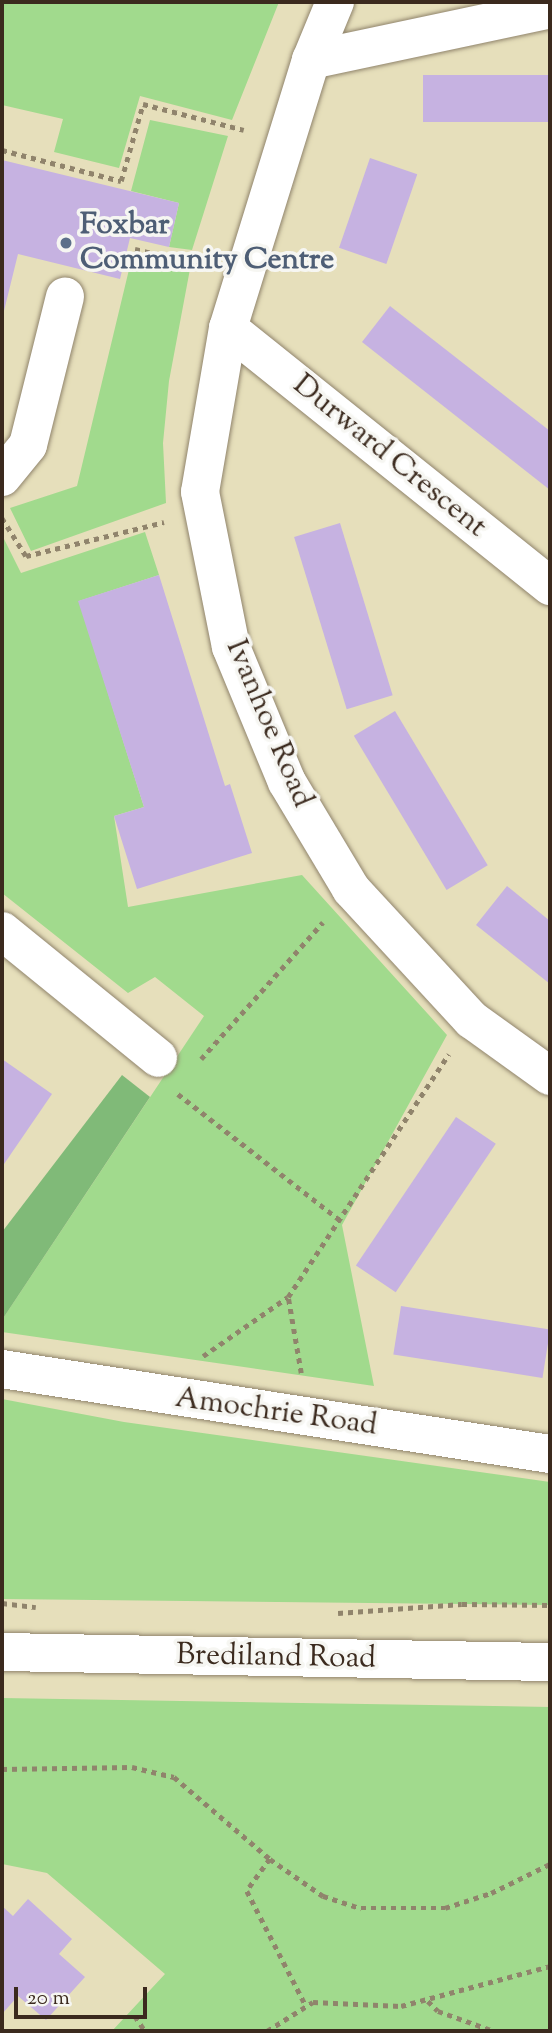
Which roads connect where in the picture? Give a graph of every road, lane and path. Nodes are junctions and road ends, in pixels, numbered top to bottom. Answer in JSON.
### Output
{"nodes":[{"id":1,"x":335,"y":2,"type":"edge"},
{"id":2,"x":550,"y":9,"type":"edge"},
{"id":3,"x":311,"y":60,"type":"junction"},
{"id":4,"x":286,"y":141,"type":"junction"},
{"id":5,"x":2,"y":150,"type":"edge"},
{"id":6,"x":135,"y":249,"type":"dead end"},
{"id":7,"x":245,"y":275,"type":"junction"},
{"id":8,"x":65,"y":297,"type":"dead end"},
{"id":9,"x":228,"y":328,"type":"junction"},
{"id":10,"x":2,"y":477,"type":"edge"},
{"id":11,"x":204,"y":512,"type":"junction"},
{"id":12,"x":2,"y":517,"type":"edge"},
{"id":13,"x":550,"y":586,"type":"edge"},
{"id":14,"x":352,"y":890,"type":"junction"},
{"id":15,"x":2,"y":931,"type":"edge"},
{"id":16,"x":472,"y":1020,"type":"junction"},
{"id":17,"x":177,"y":1069,"type":"junction"},
{"id":18,"x":550,"y":1076,"type":"edge"},
{"id":19,"x":341,"y":1220,"type":"junction"},
{"id":20,"x":288,"y":1297,"type":"junction"},
{"id":21,"x":2,"y":1369,"type":"edge"},
{"id":22,"x":148,"y":1394,"type":"junction"},
{"id":23,"x":315,"y":1417,"type":"junction"},
{"id":24,"x":550,"y":1454,"type":"edge"},
{"id":25,"x":2,"y":1603,"type":"edge"},
{"id":26,"x":550,"y":1605,"type":"edge"},
{"id":27,"x":40,"y":1608,"type":"dead end"},
{"id":28,"x":329,"y":1613,"type":"dead end"},
{"id":29,"x":2,"y":1652,"type":"edge"},
{"id":30,"x":550,"y":1662,"type":"edge"},
{"id":31,"x":2,"y":1769,"type":"edge"},
{"id":32,"x":270,"y":1859,"type":"junction"},
{"id":33,"x":550,"y":1864,"type":"edge"},
{"id":34,"x":550,"y":1966,"type":"edge"},
{"id":35,"x":428,"y":2001,"type":"junction"},
{"id":36,"x":306,"y":2006,"type":"junction"},
{"id":37,"x":135,"y":2016,"type":"dead end"},
{"id":38,"x":145,"y":2031,"type":"edge"},
{"id":39,"x":267,"y":2031,"type":"edge"},
{"id":40,"x":494,"y":2031,"type":"edge"}],
"edges":[{"from":1,"to":3,"type":"street","name":"Ivanhoe Road"},
{"from":2,"to":3,"type":"street"},
{"from":3,"to":4,"type":"street","name":"Ivanhoe Road"},
{"from":4,"to":5,"type":"path"},
{"from":4,"to":7,"type":"street","name":"Ivanhoe Road"},
{"from":6,"to":7,"type":"path"},
{"from":7,"to":9,"type":"street","name":"Ivanhoe Road"},
{"from":8,"to":10,"type":"street"},
{"from":9,"to":11,"type":"street","name":"Ivanhoe Road"},
{"from":9,"to":13,"type":"street","name":"Durward Crescent"},
{"from":11,"to":12,"type":"path"},
{"from":11,"to":14,"type":"street","name":"Ivanhoe Road"},
{"from":14,"to":16,"type":"street","name":"Ivanhoe Road"},
{"from":14,"to":17,"type":"path"},
{"from":15,"to":17,"type":"street"},
{"from":16,"to":18,"type":"street","name":"Ivanhoe Road"},
{"from":16,"to":19,"type":"path"},
{"from":17,"to":19,"type":"path"},
{"from":19,"to":20,"type":"path"},
{"from":20,"to":22,"type":"path"},
{"from":20,"to":23,"type":"path"},
{"from":21,"to":22,"type":"street","name":"Amochrie Road"},
{"from":22,"to":23,"type":"street","name":"Amochrie Road"},
{"from":23,"to":24,"type":"street","name":"Amochrie Road"},
{"from":25,"to":27,"type":"path"},
{"from":26,"to":28,"type":"path"},
{"from":29,"to":30,"type":"street","name":"Brediland Road"},
{"from":31,"to":32,"type":"path"},
{"from":32,"to":33,"type":"path"},
{"from":32,"to":36,"type":"path"},
{"from":34,"to":35,"type":"path"},
{"from":35,"to":36,"type":"path"},
{"from":35,"to":40,"type":"path"},
{"from":36,"to":39,"type":"path"},
{"from":37,"to":38,"type":"path"}]}
